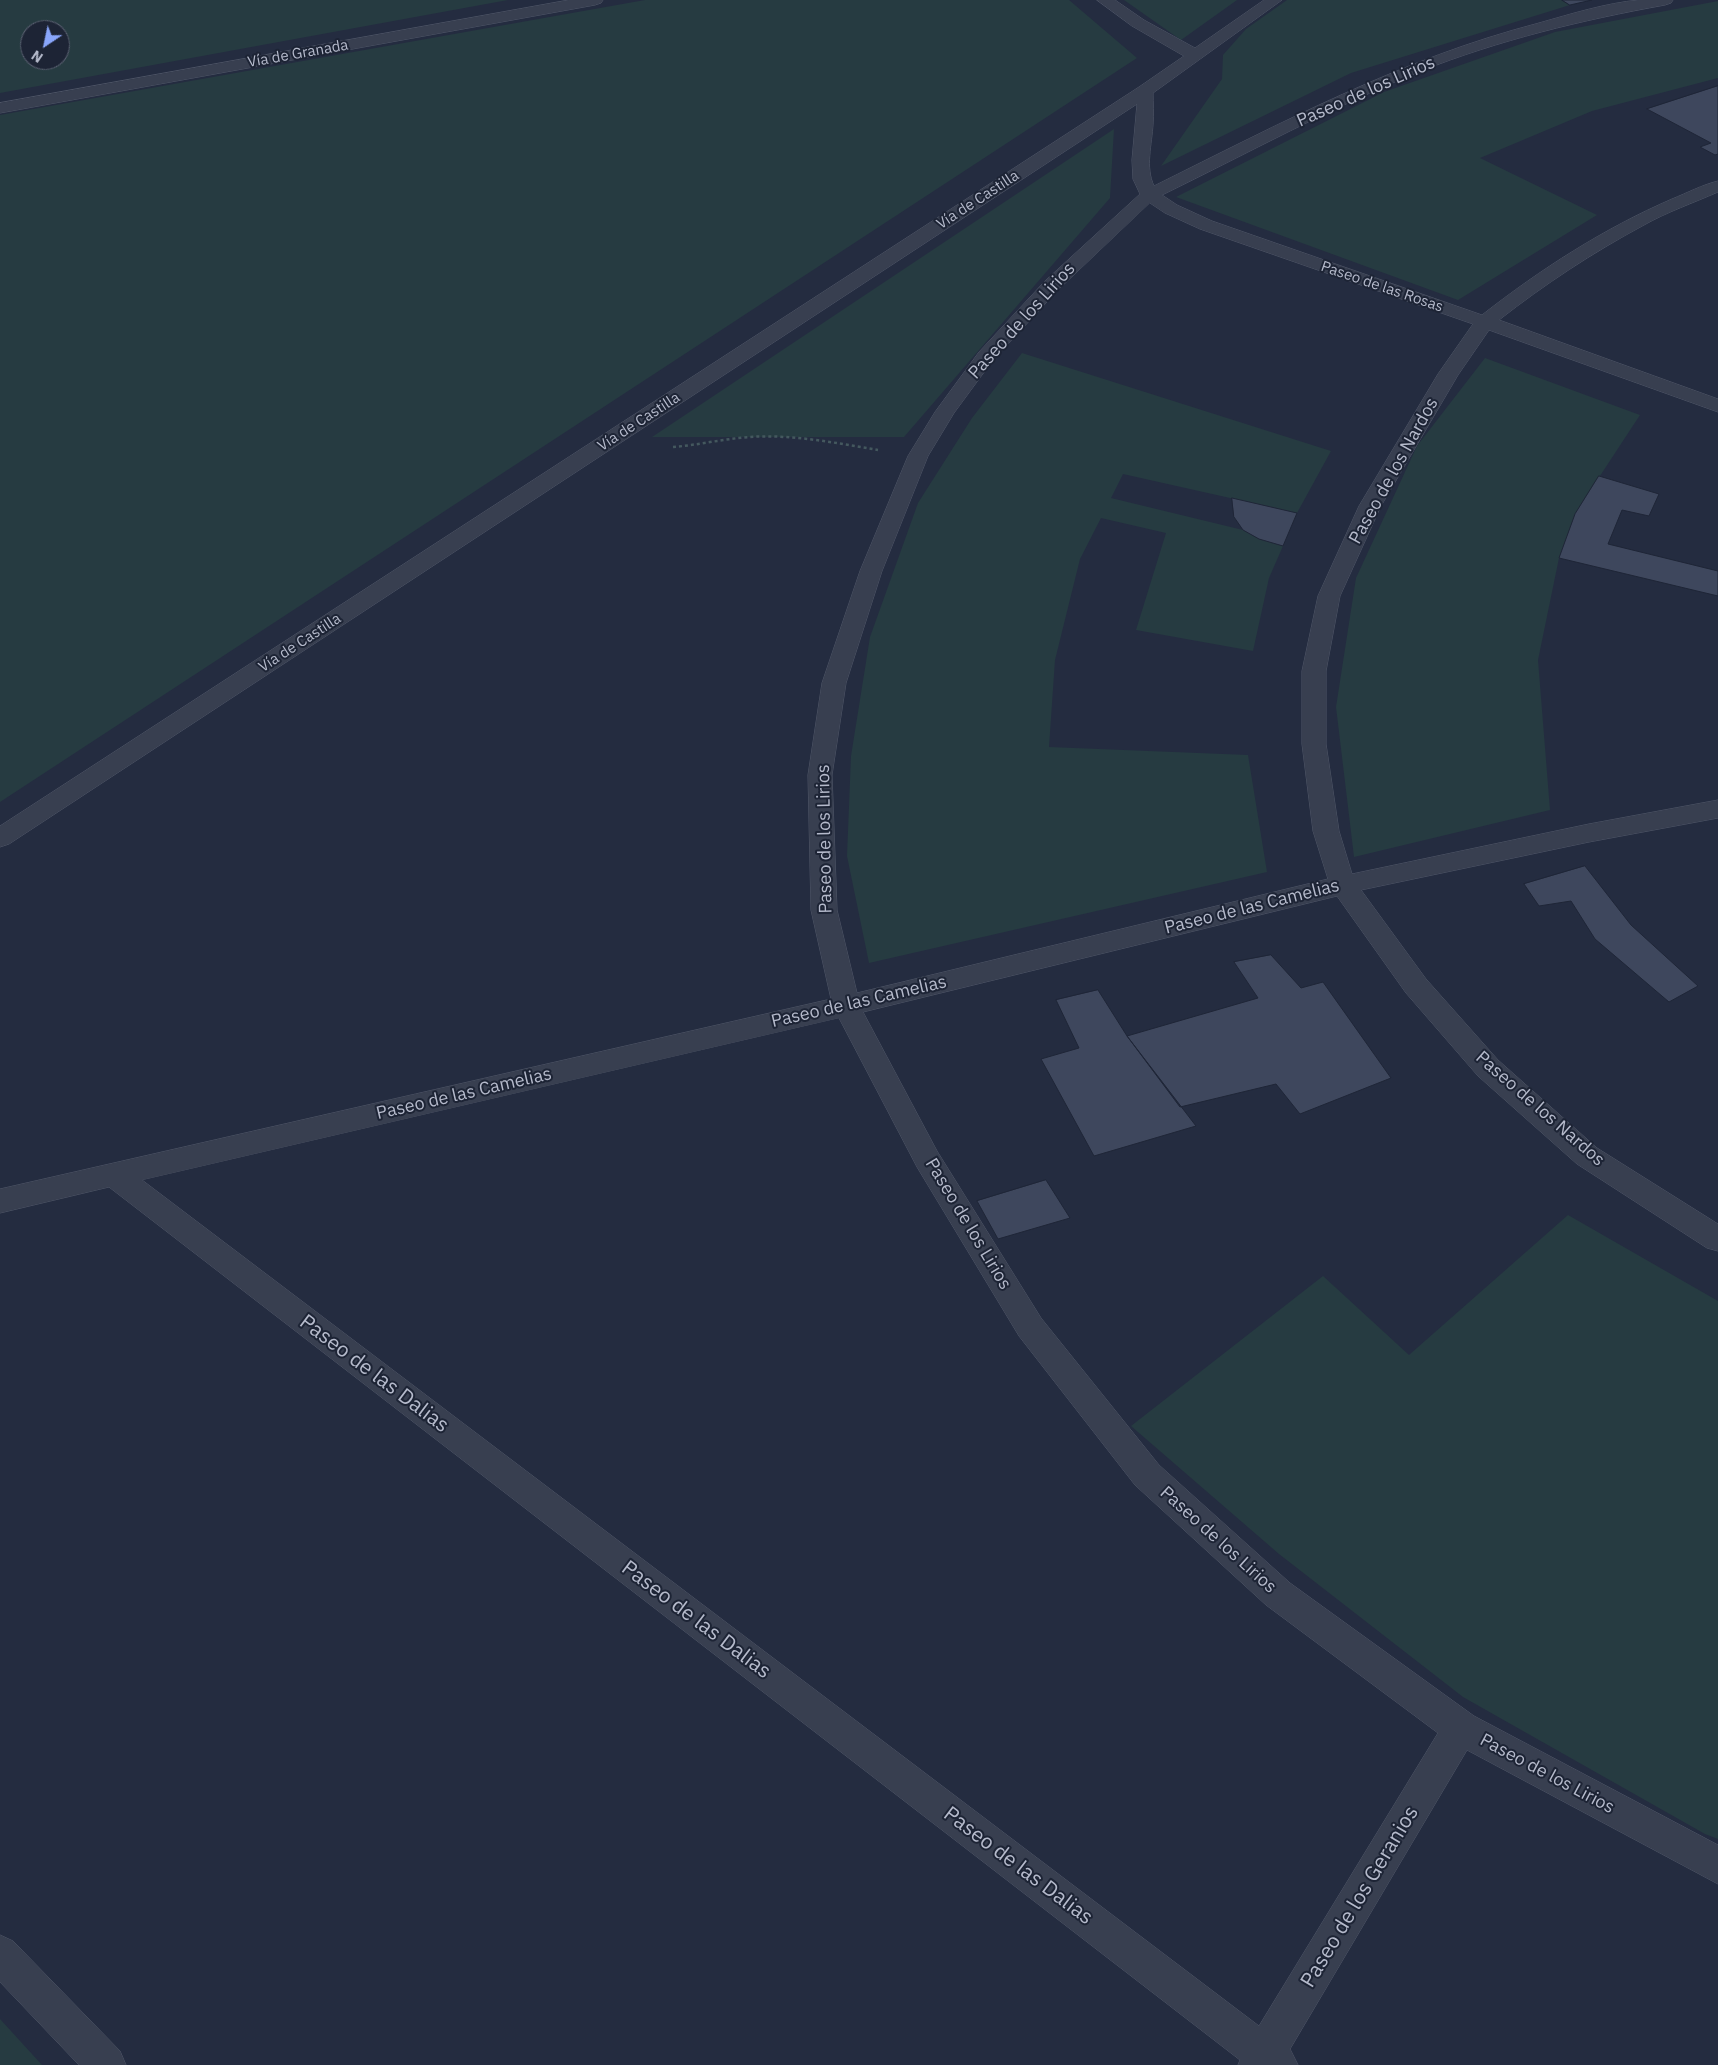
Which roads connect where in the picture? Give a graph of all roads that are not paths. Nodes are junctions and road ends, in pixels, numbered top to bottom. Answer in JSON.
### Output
{"nodes":[{"id":1,"x":595,"y":0,"type":"edge"},
{"id":2,"x":1105,"y":0,"type":"edge"},
{"id":3,"x":1274,"y":0,"type":"edge"},
{"id":4,"x":1665,"y":0,"type":"edge"},
{"id":5,"x":1195,"y":55,"type":"junction"},
{"id":6,"x":1145,"y":91,"type":"junction"},
{"id":7,"x":0,"y":108,"type":"edge"},
{"id":8,"x":1718,"y":186,"type":"edge"},
{"id":9,"x":1149,"y":195,"type":"junction"},
{"id":10,"x":1484,"y":322,"type":"junction"},
{"id":11,"x":1718,"y":406,"type":"edge"},
{"id":12,"x":1718,"y":809,"type":"edge"},
{"id":13,"x":0,"y":838,"type":"edge"},
{"id":14,"x":1343,"y":885,"type":"junction"},
{"id":15,"x":846,"y":1006,"type":"junction"},
{"id":16,"x":114,"y":1175,"type":"junction"},
{"id":17,"x":0,"y":1201,"type":"edge"},
{"id":18,"x":1718,"y":1239,"type":"edge"},
{"id":19,"x":1461,"y":1728,"type":"junction"},
{"id":20,"x":1718,"y":1865,"type":"edge"},
{"id":21,"x":0,"y":1954,"type":"edge"},
{"id":22,"x":1267,"y":2062,"type":"edge"},
{"id":23,"x":106,"y":2065,"type":"edge"}],
"edges":[{"from":1,"to":7,"type":"street","name":"Vía de Granada"},
{"from":2,"to":5,"type":"street"},
{"from":3,"to":5,"type":"street","name":"Vía de Castilla"},
{"from":4,"to":9,"type":"street","name":"Paseo de los Lirios"},
{"from":5,"to":6,"type":"street","name":"Vía de Castilla"},
{"from":6,"to":9,"type":"street"},
{"from":6,"to":13,"type":"street","name":"Vía de Castilla"},
{"from":8,"to":10,"type":"street","name":"Paseo de los Nardos"},
{"from":9,"to":10,"type":"street","name":"Paseo de las Rosas"},
{"from":9,"to":15,"type":"street","name":"Paseo de los Lirios"},
{"from":10,"to":11,"type":"street","name":"Paseo de las Rosas"},
{"from":10,"to":14,"type":"street","name":"Paseo de los Nardos"},
{"from":12,"to":14,"type":"street","name":"Paseo de las Camelias"},
{"from":14,"to":15,"type":"street","name":"Paseo de las Camelias"},
{"from":14,"to":18,"type":"street","name":"Paseo de los Nardos"},
{"from":15,"to":16,"type":"street","name":"Paseo de las Camelias"},
{"from":15,"to":19,"type":"street","name":"Paseo de los Lirios"},
{"from":16,"to":17,"type":"street","name":"Paseo de las Camelias"},
{"from":16,"to":22,"type":"street","name":"Paseo de las Dalias"},
{"from":19,"to":20,"type":"street","name":"Paseo de los Lirios"},
{"from":19,"to":22,"type":"street","name":"Paseo de los Geranios"},
{"from":21,"to":23,"type":"street"}]}
